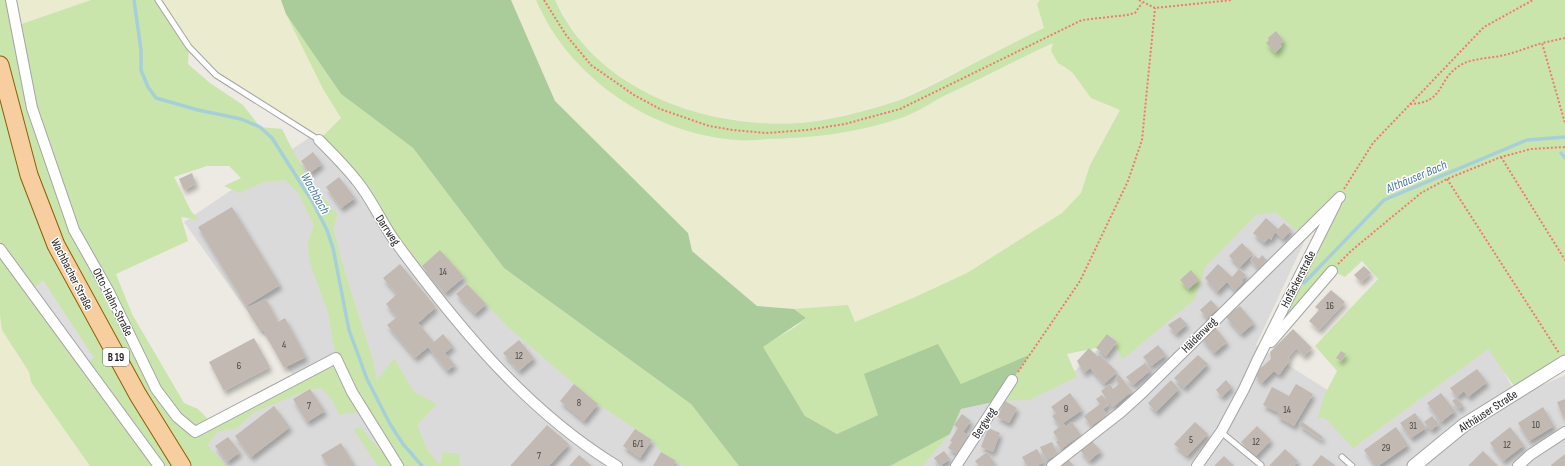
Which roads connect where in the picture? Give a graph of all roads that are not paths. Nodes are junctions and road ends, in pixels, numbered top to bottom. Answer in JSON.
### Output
{"nodes":[{"id":1,"x":11,"y":0,"type":"edge"},
{"id":2,"x":158,"y":0,"type":"edge"},
{"id":3,"x":0,"y":65,"type":"edge"},
{"id":4,"x":319,"y":140,"type":"joint"},
{"id":5,"x":1340,"y":197,"type":"joint"},
{"id":6,"x":0,"y":249,"type":"edge"},
{"id":7,"x":1332,"y":271,"type":"road end"},
{"id":8,"x":1256,"y":361,"type":"junction"},
{"id":9,"x":1565,"y":362,"type":"edge"},
{"id":10,"x":1012,"y":380,"type":"road end"},
{"id":11,"x":1221,"y":432,"type":"junction"},
{"id":12,"x":1565,"y":432,"type":"edge"},
{"id":13,"x":1342,"y":457,"type":"dead end"},
{"id":14,"x":1261,"y":465,"type":"dead end"},
{"id":15,"x":159,"y":466,"type":"edge"},
{"id":16,"x":182,"y":466,"type":"edge"},
{"id":17,"x":398,"y":466,"type":"edge"},
{"id":18,"x":617,"y":466,"type":"edge"},
{"id":19,"x":956,"y":466,"type":"edge"},
{"id":20,"x":1052,"y":466,"type":"edge"},
{"id":21,"x":1197,"y":466,"type":"edge"},
{"id":22,"x":1352,"y":466,"type":"edge"},
{"id":23,"x":1414,"y":466,"type":"edge"},
{"id":24,"x":1518,"y":466,"type":"edge"}],
"edges":[{"from":1,"to":17,"type":"street","name":"Otto-Hahn-Straße"},
{"from":2,"to":4,"type":"lane","name":"Darrweg"},
{"from":3,"to":16,"type":"main road","name":"Wachbacher Straße","number":"B 19"},
{"from":4,"to":18,"type":"street","name":"Darrweg"},
{"from":5,"to":8,"type":"street","name":"Hofäckerstraße"},
{"from":5,"to":20,"type":"street","name":"Häldenweg"},
{"from":6,"to":15,"type":"street"},
{"from":7,"to":8,"type":"street","name":"Hofäckerstraße"},
{"from":8,"to":11,"type":"street","name":"Hofäckerstraße"},
{"from":9,"to":23,"type":"street","name":"Althäuser Straße"},
{"from":10,"to":19,"type":"street","name":"Bergweg"},
{"from":11,"to":14,"type":"lane"},
{"from":11,"to":21,"type":"street","name":"Hofäckerstraße"},
{"from":12,"to":24,"type":"street"},
{"from":13,"to":22,"type":"lane"}]}
